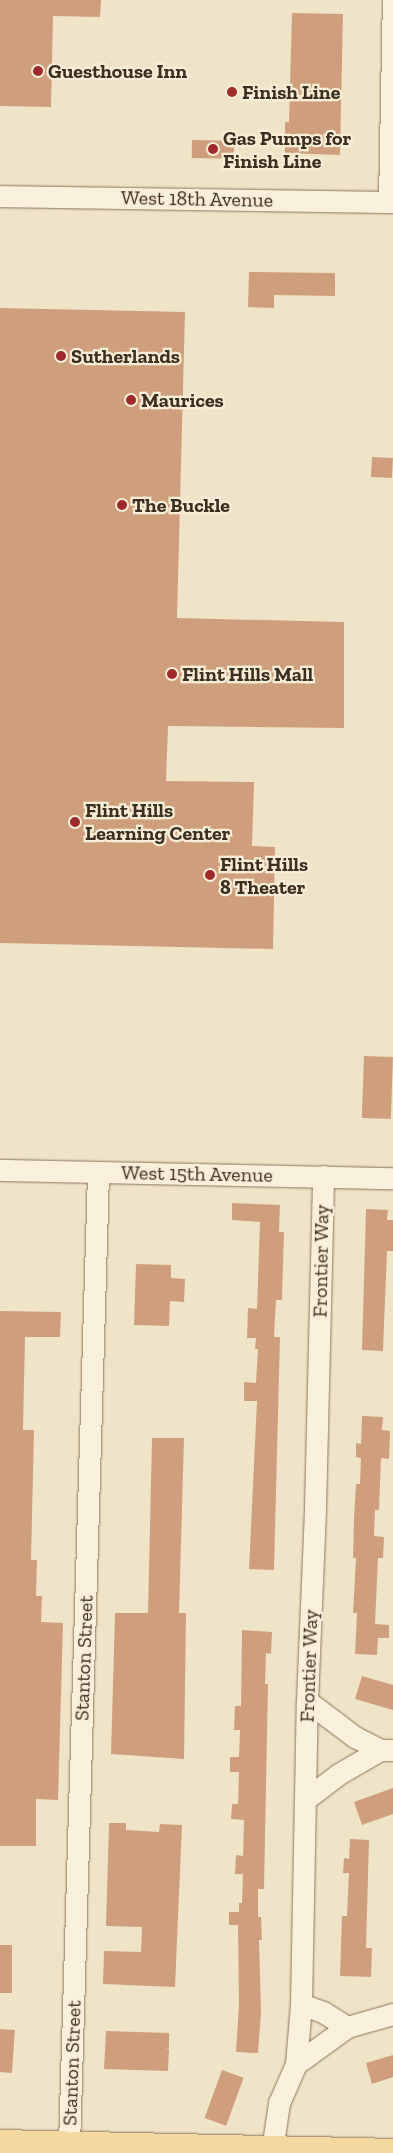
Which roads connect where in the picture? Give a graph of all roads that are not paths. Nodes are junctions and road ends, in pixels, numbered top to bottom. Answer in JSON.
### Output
{"nodes":[{"id":1,"x":393,"y":0,"type":"edge"},
{"id":2,"x":0,"y":196,"type":"edge"},
{"id":3,"x":391,"y":202,"type":"edge"},
{"id":4,"x":0,"y":1170,"type":"edge"},
{"id":5,"x":98,"y":1172,"type":"junction"},
{"id":6,"x":323,"y":1176,"type":"junction"},
{"id":7,"x":393,"y":1178,"type":"edge"},
{"id":8,"x":307,"y":1701,"type":"junction"},
{"id":9,"x":387,"y":1750,"type":"edge"},
{"id":10,"x":307,"y":1798,"type":"junction"},
{"id":11,"x":301,"y":2004,"type":"junction"},
{"id":12,"x":393,"y":2014,"type":"edge"},
{"id":13,"x":348,"y":2028,"type":"junction"},
{"id":14,"x":296,"y":2064,"type":"junction"},
{"id":15,"x":0,"y":2143,"type":"edge"},
{"id":16,"x":69,"y":2145,"type":"junction"},
{"id":17,"x":272,"y":2150,"type":"junction"},
{"id":18,"x":393,"y":2152,"type":"edge"}],
"edges":[{"from":1,"to":3,"type":"street"},
{"from":2,"to":3,"type":"street","name":"West 18th Avenue"},
{"from":4,"to":5,"type":"street","name":"West 15th Avenue"},
{"from":5,"to":6,"type":"street","name":"West 15th Avenue"},
{"from":5,"to":16,"type":"street","name":"Stanton Street"},
{"from":6,"to":7,"type":"street","name":"West 15th Avenue"},
{"from":6,"to":8,"type":"street","name":"Frontier Way"},
{"from":8,"to":9,"type":"street"},
{"from":8,"to":10,"type":"street","name":"Frontier Way"},
{"from":9,"to":10,"type":"street"},
{"from":10,"to":11,"type":"street","name":"Frontier Way"},
{"from":11,"to":13,"type":"street"},
{"from":11,"to":14,"type":"street","name":"Frontier Way"},
{"from":12,"to":13,"type":"street"},
{"from":13,"to":14,"type":"street"},
{"from":14,"to":17,"type":"street","name":"Frontier Way"},
{"from":15,"to":16,"type":"main road"},
{"from":16,"to":17,"type":"main road"},
{"from":17,"to":18,"type":"main road"}]}
